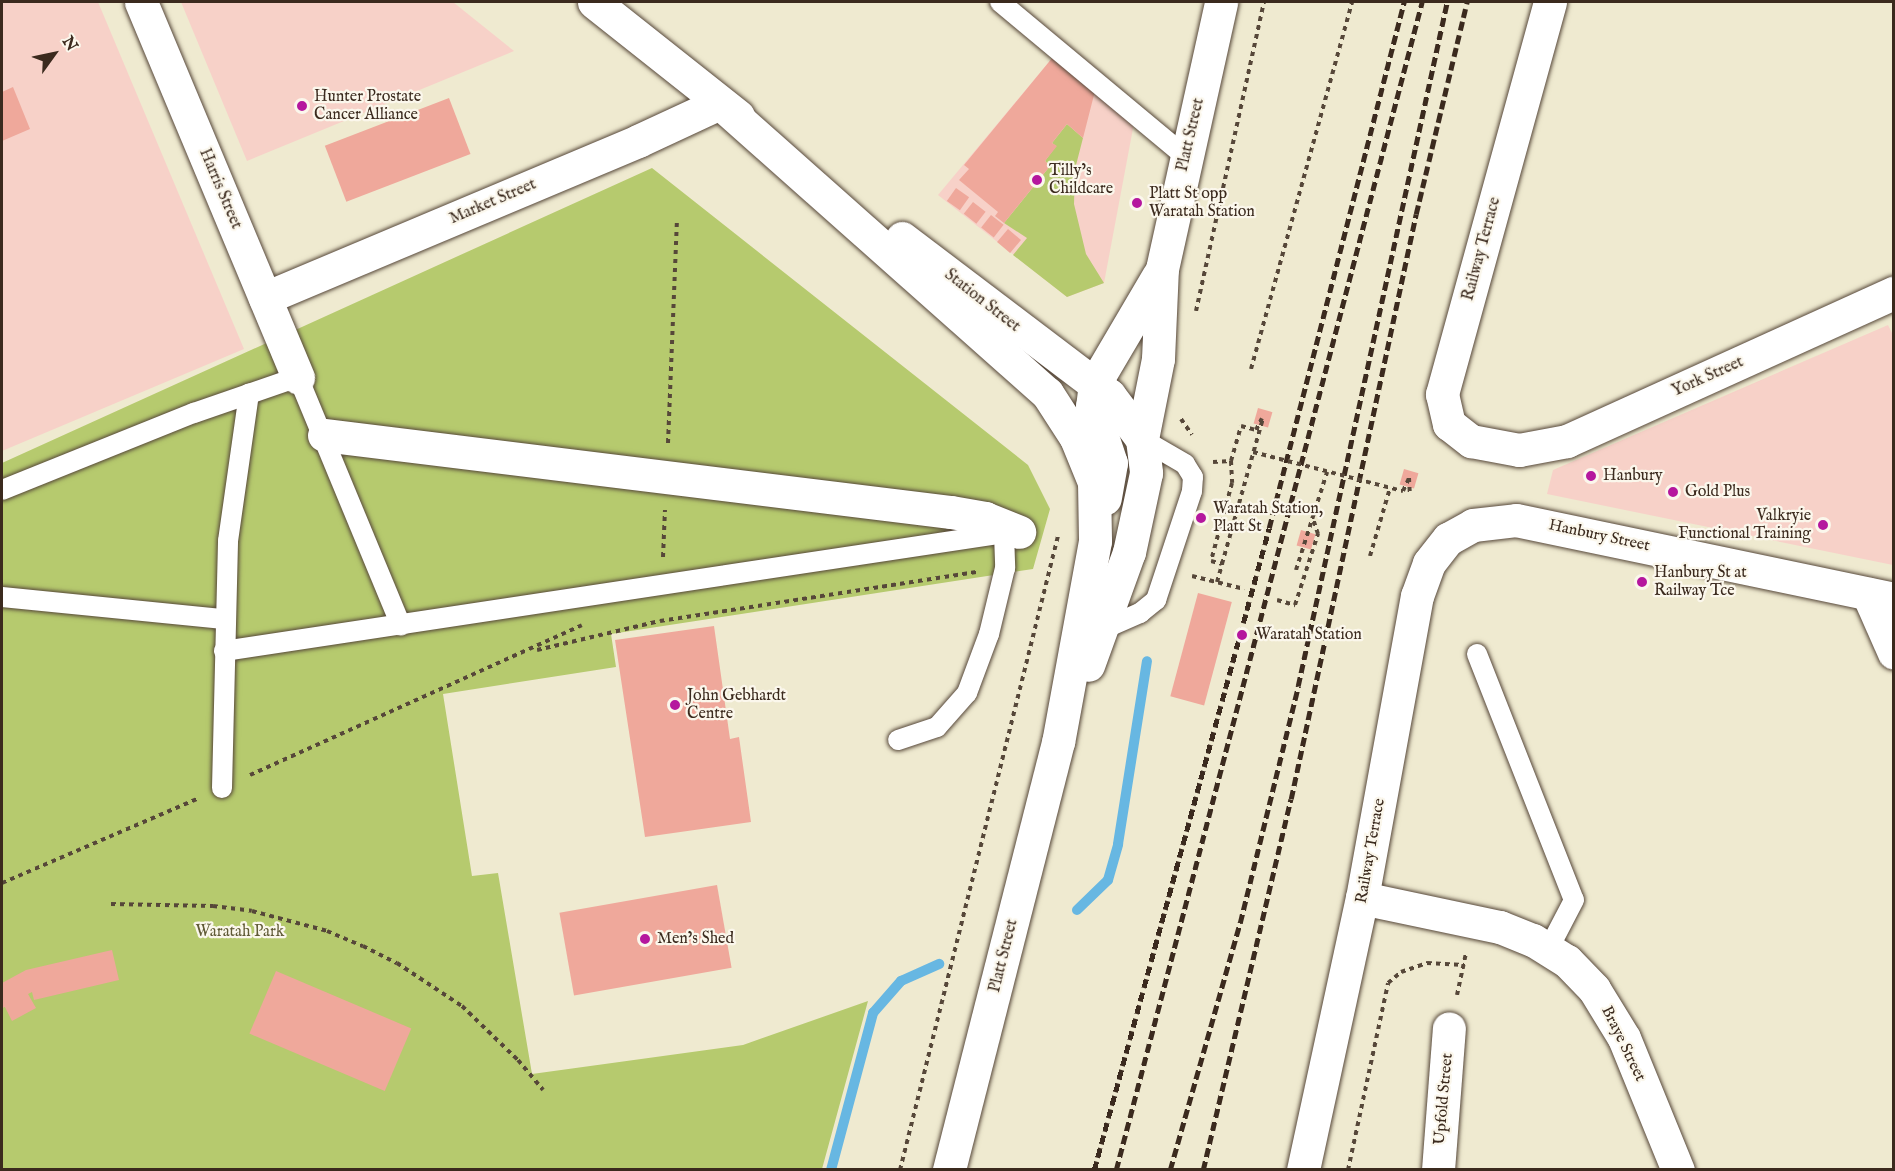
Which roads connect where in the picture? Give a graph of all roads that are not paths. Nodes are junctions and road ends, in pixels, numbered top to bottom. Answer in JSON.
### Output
{"nodes":[{"id":1,"x":141,"y":2,"type":"edge"},
{"id":2,"x":594,"y":2,"type":"edge"},
{"id":3,"x":1000,"y":2,"type":"edge"},
{"id":4,"x":1221,"y":2,"type":"edge"},
{"id":5,"x":1550,"y":2,"type":"edge"},
{"id":6,"x":720,"y":103,"type":"junction"},
{"id":7,"x":1186,"y":157,"type":"junction"},
{"id":8,"x":1161,"y":269,"type":"junction"},
{"id":9,"x":1893,"y":293,"type":"edge"},
{"id":10,"x":265,"y":298,"type":"junction"},
{"id":11,"x":298,"y":377,"type":"junction"},
{"id":12,"x":1095,"y":383,"type":"junction"},
{"id":13,"x":249,"y":393,"type":"junction"},
{"id":14,"x":324,"y":435,"type":"junction"},
{"id":15,"x":1142,"y":439,"type":"junction"},
{"id":16,"x":1519,"y":450,"type":"joint"},
{"id":17,"x":2,"y":490,"type":"edge"},
{"id":18,"x":1019,"y":532,"type":"dead end"},
{"id":19,"x":1448,"y":540,"type":"joint"},
{"id":20,"x":1095,"y":542,"type":"junction"},
{"id":21,"x":1129,"y":552,"type":"joint"},
{"id":22,"x":1881,"y":596,"type":"edge"},
{"id":23,"x":2,"y":597,"type":"edge"},
{"id":24,"x":224,"y":619,"type":"junction"},
{"id":25,"x":401,"y":626,"type":"junction"},
{"id":26,"x":1101,"y":630,"type":"junction"},
{"id":27,"x":224,"y":651,"type":"junction"},
{"id":28,"x":1893,"y":653,"type":"edge"},
{"id":29,"x":1477,"y":654,"type":"dead end"},
{"id":30,"x":898,"y":740,"type":"dead end"},
{"id":31,"x":1059,"y":742,"type":"junction"},
{"id":32,"x":222,"y":788,"type":"road end"},
{"id":33,"x":1362,"y":897,"type":"junction"},
{"id":34,"x":1549,"y":948,"type":"junction"},
{"id":35,"x":1449,"y":1028,"type":"dead end"},
{"id":36,"x":949,"y":1170,"type":"edge"},
{"id":37,"x":1303,"y":1170,"type":"edge"},
{"id":38,"x":1438,"y":1170,"type":"edge"},
{"id":39,"x":1678,"y":1170,"type":"edge"}],
"edges":[{"from":1,"to":10,"type":"street","name":"Harris Street"},
{"from":2,"to":6,"type":"street","name":"Station Street"},
{"from":3,"to":7,"type":"lane"},
{"from":4,"to":7,"type":"street","name":"Platt Street"},
{"from":5,"to":16,"type":"street","name":"Railway Terrace"},
{"from":6,"to":10,"type":"street","name":"Market Street"},
{"from":6,"to":12,"type":"street","name":"Station Street"},
{"from":6,"to":20,"type":"street","name":"Station Street"},
{"from":7,"to":8,"type":"street","name":"Platt Street"},
{"from":8,"to":12,"type":"street","name":"Platt Street"},
{"from":8,"to":15,"type":"street","name":"Platt Street"},
{"from":9,"to":16,"type":"street","name":"York Street"},
{"from":10,"to":11,"type":"street","name":"Harris Street"},
{"from":11,"to":13,"type":"lane"},
{"from":11,"to":14,"type":"lane"},
{"from":12,"to":15,"type":"street","name":"Station Street"},
{"from":12,"to":20,"type":"street"},
{"from":13,"to":17,"type":"lane"},
{"from":13,"to":24,"type":"lane"},
{"from":14,"to":18,"type":"street"},
{"from":14,"to":25,"type":"lane"},
{"from":15,"to":21,"type":"street","name":"Station Street"},
{"from":15,"to":26,"type":"lane"},
{"from":19,"to":22,"type":"street","name":"Hanbury Street"},
{"from":19,"to":33,"type":"street","name":"Railway Terrace"},
{"from":20,"to":31,"type":"street","name":"Platt Street"},
{"from":21,"to":26,"type":"street","name":"Platt Street"},
{"from":22,"to":28,"type":"street"},
{"from":23,"to":24,"type":"lane"},
{"from":24,"to":27,"type":"lane"},
{"from":25,"to":27,"type":"lane"},
{"from":25,"to":30,"type":"lane"},
{"from":26,"to":31,"type":"street","name":"Platt Street"},
{"from":27,"to":32,"type":"lane"},
{"from":29,"to":34,"type":"lane"},
{"from":31,"to":36,"type":"street","name":"Platt Street"},
{"from":33,"to":34,"type":"street","name":"Braye Street"},
{"from":33,"to":37,"type":"street","name":"Railway Terrace"},
{"from":34,"to":39,"type":"street","name":"Braye Street"},
{"from":35,"to":38,"type":"street","name":"Upfold Street"}]}
